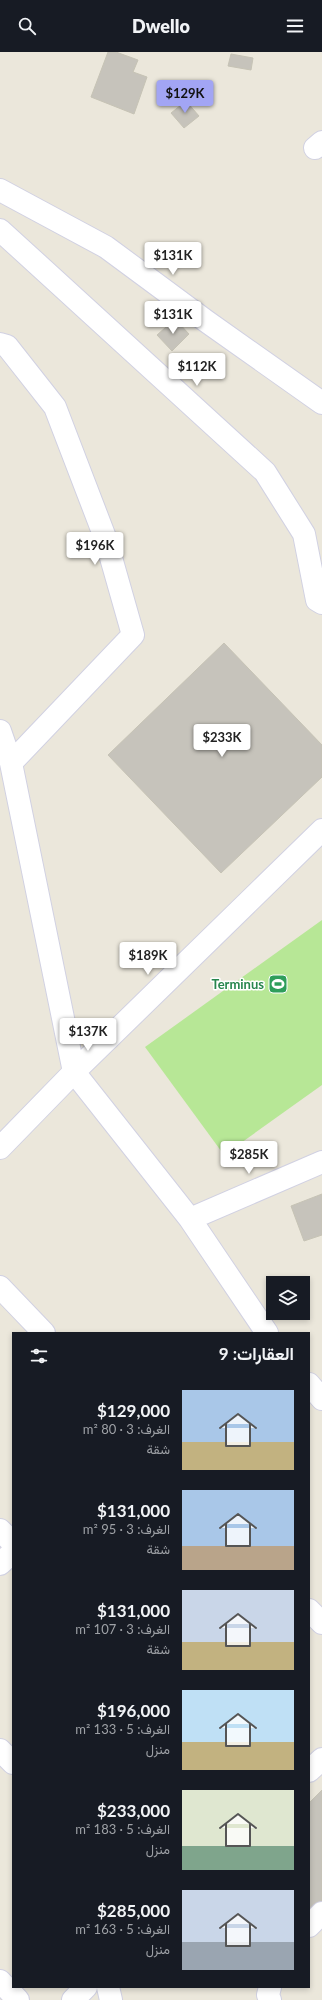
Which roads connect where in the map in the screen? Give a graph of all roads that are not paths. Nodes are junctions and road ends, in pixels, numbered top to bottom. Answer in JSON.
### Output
{"nodes":[{"id":1,"x":0,"y":190,"type":"edge"},
{"id":2,"x":0,"y":230,"type":"edge"},
{"id":3,"x":0,"y":344,"type":"edge"},
{"id":4,"x":322,"y":403,"type":"edge"},
{"id":5,"x":322,"y":603,"type":"edge"},
{"id":6,"x":0,"y":731,"type":"edge"},
{"id":7,"x":11,"y":763,"type":"junction"},
{"id":8,"x":322,"y":830,"type":"edge"},
{"id":9,"x":74,"y":1072,"type":"junction"},
{"id":10,"x":0,"y":1148,"type":"edge"},
{"id":11,"x":322,"y":1162,"type":"edge"},
{"id":12,"x":190,"y":1219,"type":"junction"},
{"id":13,"x":0,"y":1287,"type":"edge"},
{"id":14,"x":43,"y":1332,"type":"edge"},
{"id":15,"x":266,"y":1332,"type":"edge"},
{"id":16,"x":310,"y":1385,"type":"edge"},
{"id":17,"x":322,"y":1399,"type":"edge"},
{"id":18,"x":0,"y":1530,"type":"edge"},
{"id":19,"x":12,"y":1542,"type":"edge"},
{"id":20,"x":12,"y":1553,"type":"edge"},
{"id":21,"x":0,"y":1564,"type":"edge"},
{"id":22,"x":310,"y":1611,"type":"edge"},
{"id":23,"x":322,"y":1623,"type":"edge"},
{"id":24,"x":0,"y":1750,"type":"edge"},
{"id":25,"x":322,"y":1759,"type":"edge"},
{"id":26,"x":12,"y":1762,"type":"edge"},
{"id":27,"x":310,"y":1770,"type":"edge"},
{"id":28,"x":322,"y":1913,"type":"edge"},
{"id":29,"x":310,"y":1925,"type":"edge"},
{"id":30,"x":0,"y":1981,"type":"edge"},
{"id":31,"x":85,"y":1988,"type":"edge"},
{"id":32,"x":108,"y":1988,"type":"edge"},
{"id":33,"x":18,"y":2000,"type":"edge"},
{"id":34,"x":73,"y":2000,"type":"edge"},
{"id":35,"x":111,"y":2000,"type":"edge"}],
"edges":[{"from":1,"to":4,"type":"street"},
{"from":2,"to":5,"type":"street"},
{"from":3,"to":7,"type":"street"},
{"from":6,"to":7,"type":"street"},
{"from":7,"to":9,"type":"street"},
{"from":8,"to":9,"type":"street"},
{"from":9,"to":10,"type":"street"},
{"from":9,"to":12,"type":"street"},
{"from":11,"to":12,"type":"street"},
{"from":12,"to":15,"type":"street"},
{"from":13,"to":14,"type":"street"},
{"from":16,"to":17,"type":"street"},
{"from":18,"to":19,"type":"street"},
{"from":20,"to":21,"type":"street"},
{"from":22,"to":23,"type":"street"},
{"from":24,"to":26,"type":"street"},
{"from":25,"to":27,"type":"street"},
{"from":28,"to":29,"type":"street"},
{"from":30,"to":33,"type":"street"},
{"from":31,"to":34,"type":"street"},
{"from":32,"to":35,"type":"street"}]}
